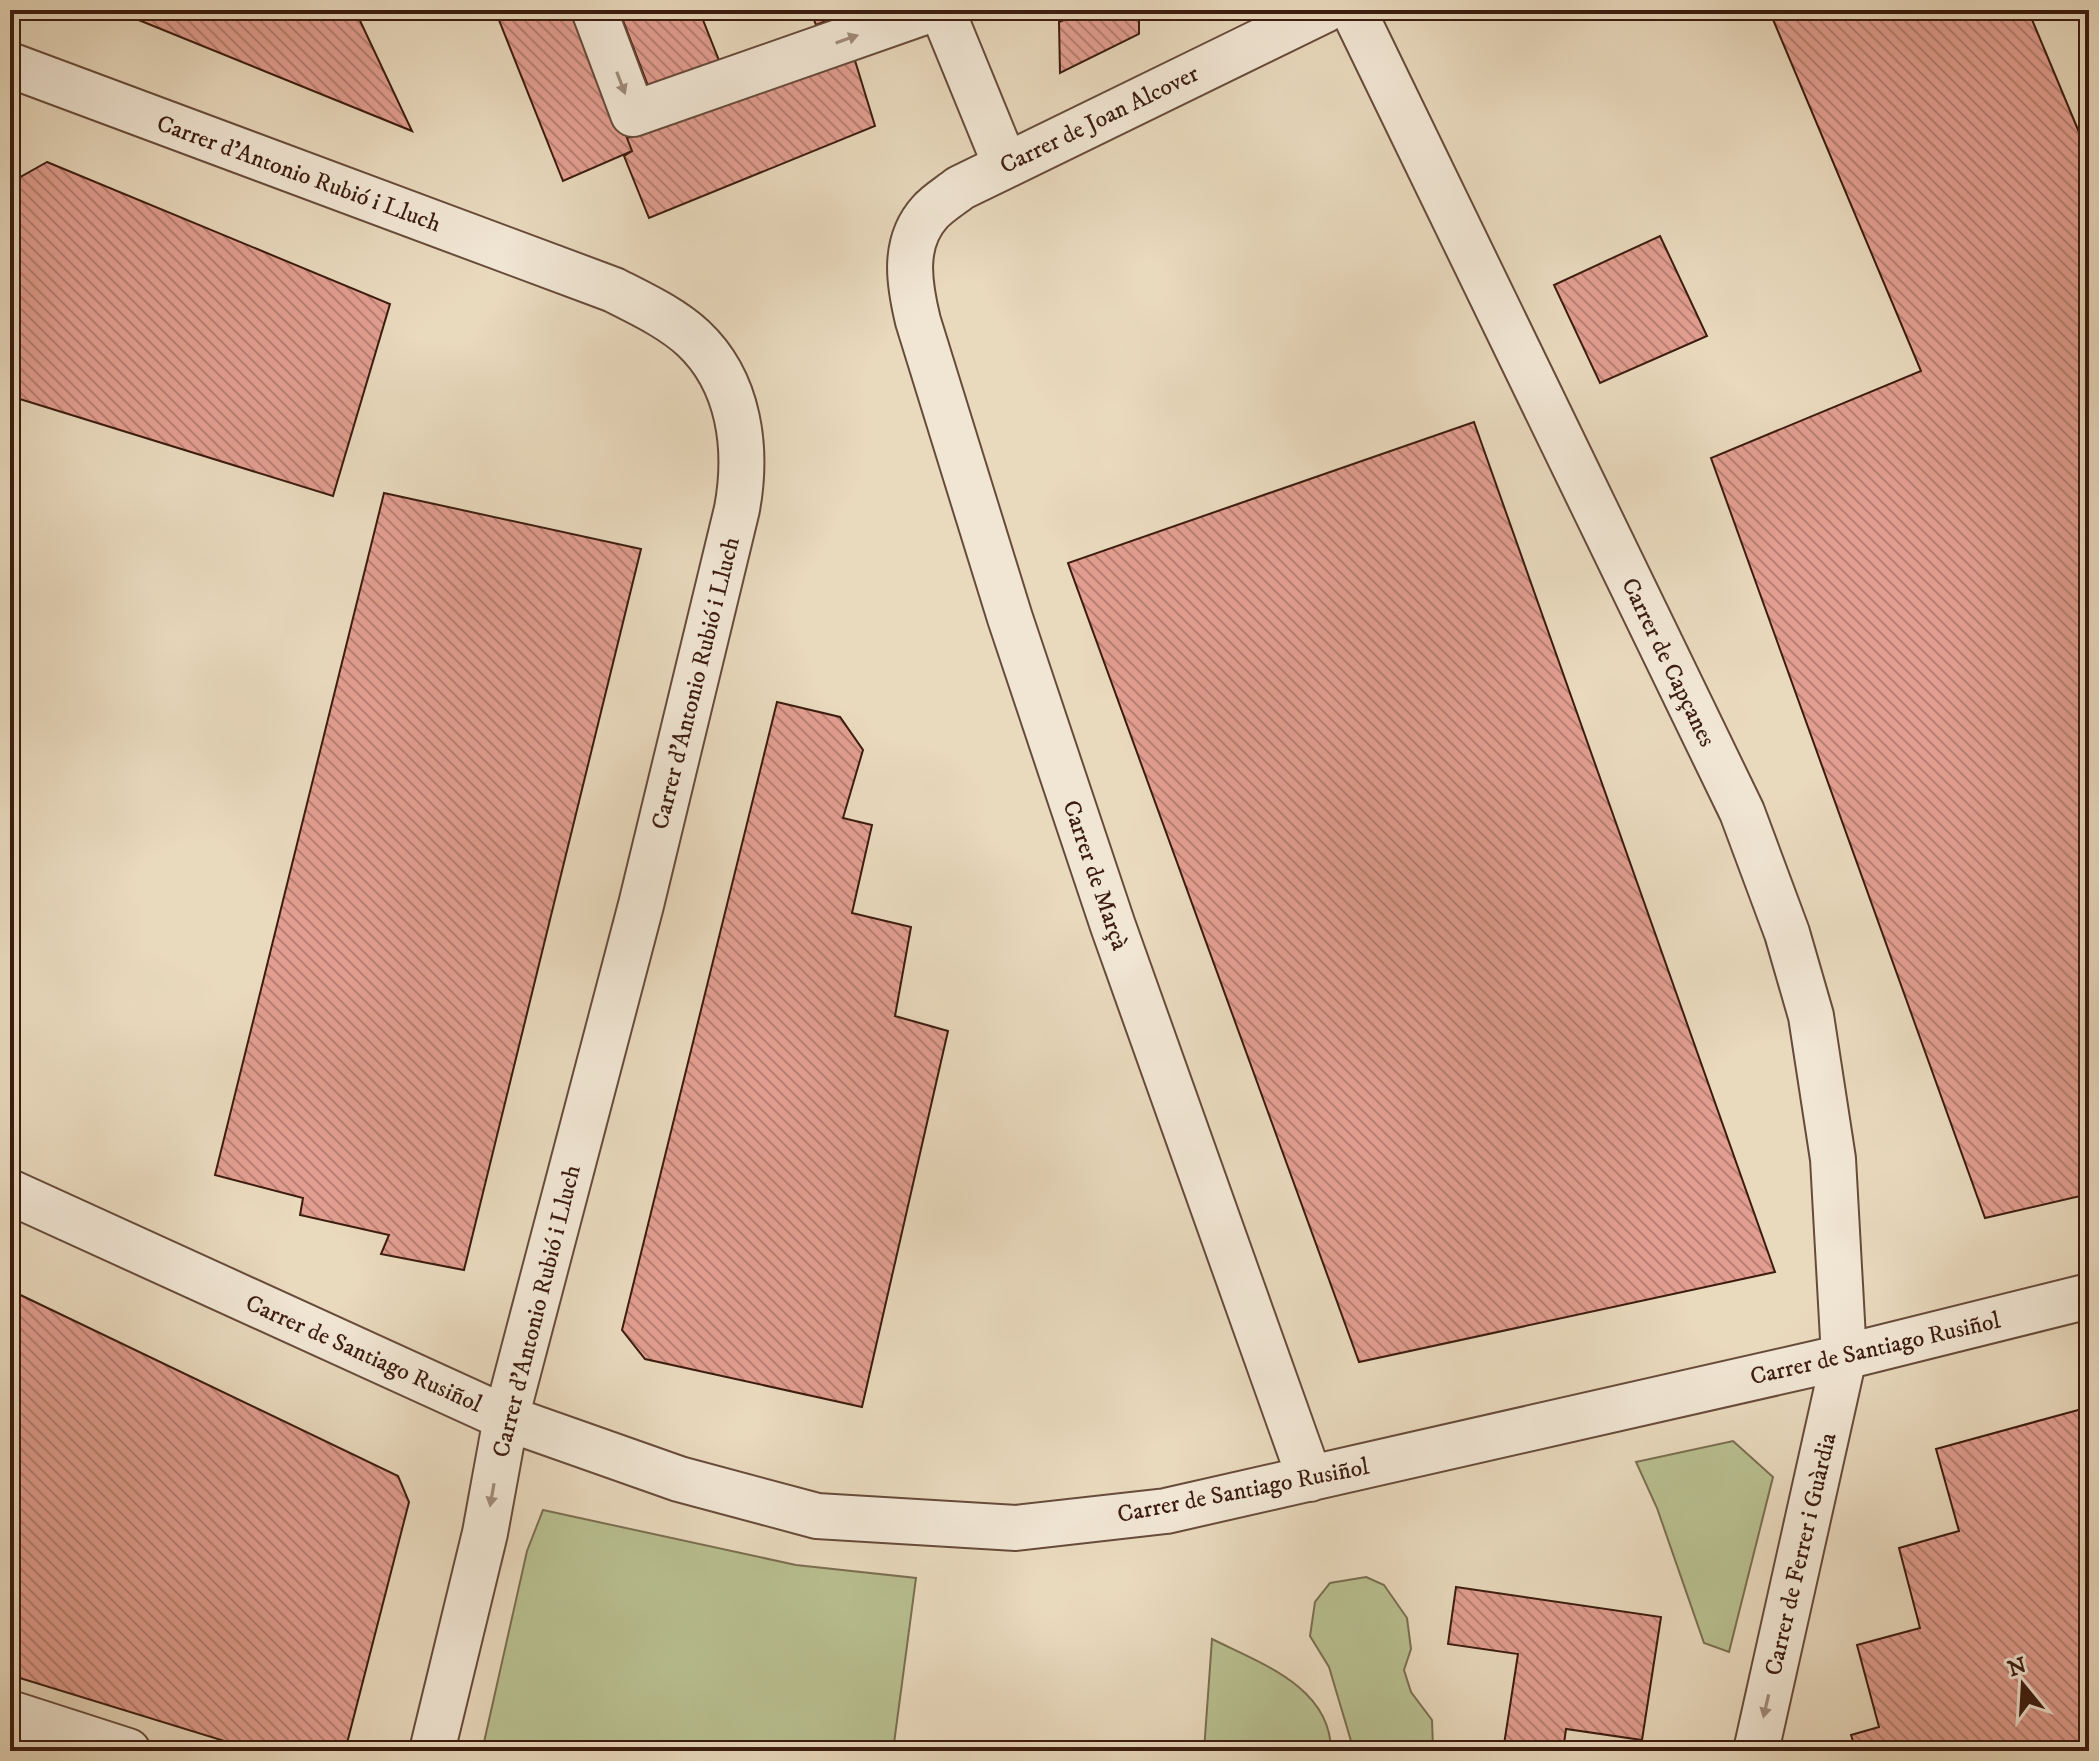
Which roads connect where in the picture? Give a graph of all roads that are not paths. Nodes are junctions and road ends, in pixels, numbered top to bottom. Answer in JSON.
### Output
{"nodes":[{"id":1,"x":594,"y":10,"type":"edge"},
{"id":2,"x":930,"y":10,"type":"edge"},
{"id":3,"x":942,"y":10,"type":"edge"},
{"id":4,"x":1325,"y":10,"type":"edge"},
{"id":5,"x":1353,"y":10,"type":"edge"},
{"id":6,"x":10,"y":65,"type":"edge"},
{"id":7,"x":1005,"y":164,"type":"junction"},
{"id":8,"x":909,"y":264,"type":"joint"},
{"id":9,"x":10,"y":1192,"type":"edge"},
{"id":10,"x":2089,"y":1296,"type":"edge"},
{"id":11,"x":1844,"y":1357,"type":"junction"},
{"id":12,"x":506,"y":1418,"type":"junction"},
{"id":13,"x":1310,"y":1479,"type":"junction"},
{"id":14,"x":10,"y":1713,"type":"edge"},
{"id":15,"x":128,"y":1751,"type":"edge"},
{"id":16,"x":432,"y":1751,"type":"edge"},
{"id":17,"x":1756,"y":1751,"type":"edge"}],
"edges":[{"from":1,"to":2,"type":"street","one_way":true},
{"from":3,"to":7,"type":"street"},
{"from":4,"to":7,"type":"street","name":"Carrer de Joan Alcover"},
{"from":5,"to":11,"type":"street","name":"Carrer de Capçanes"},
{"from":6,"to":12,"type":"street","name":"Carrer d'Antonio Rubió i Lluch"},
{"from":7,"to":8,"type":"street","name":"Carrer de Joan Alcover"},
{"from":8,"to":13,"type":"street","name":"Carrer de Marçà"},
{"from":9,"to":12,"type":"street","name":"Carrer de Santiago Rusiñol"},
{"from":10,"to":11,"type":"street","name":"Carrer de Santiago Rusiñol"},
{"from":11,"to":13,"type":"street","name":"Carrer de Santiago Rusiñol"},
{"from":11,"to":17,"type":"street","name":"Carrer de Ferrer i Guàrdia","one_way":true},
{"from":12,"to":13,"type":"street","name":"Carrer de Santiago Rusiñol"},
{"from":12,"to":16,"type":"street","name":"Carrer d'Antonio Rubió i Lluch","one_way":true},
{"from":14,"to":15,"type":"street"}]}
